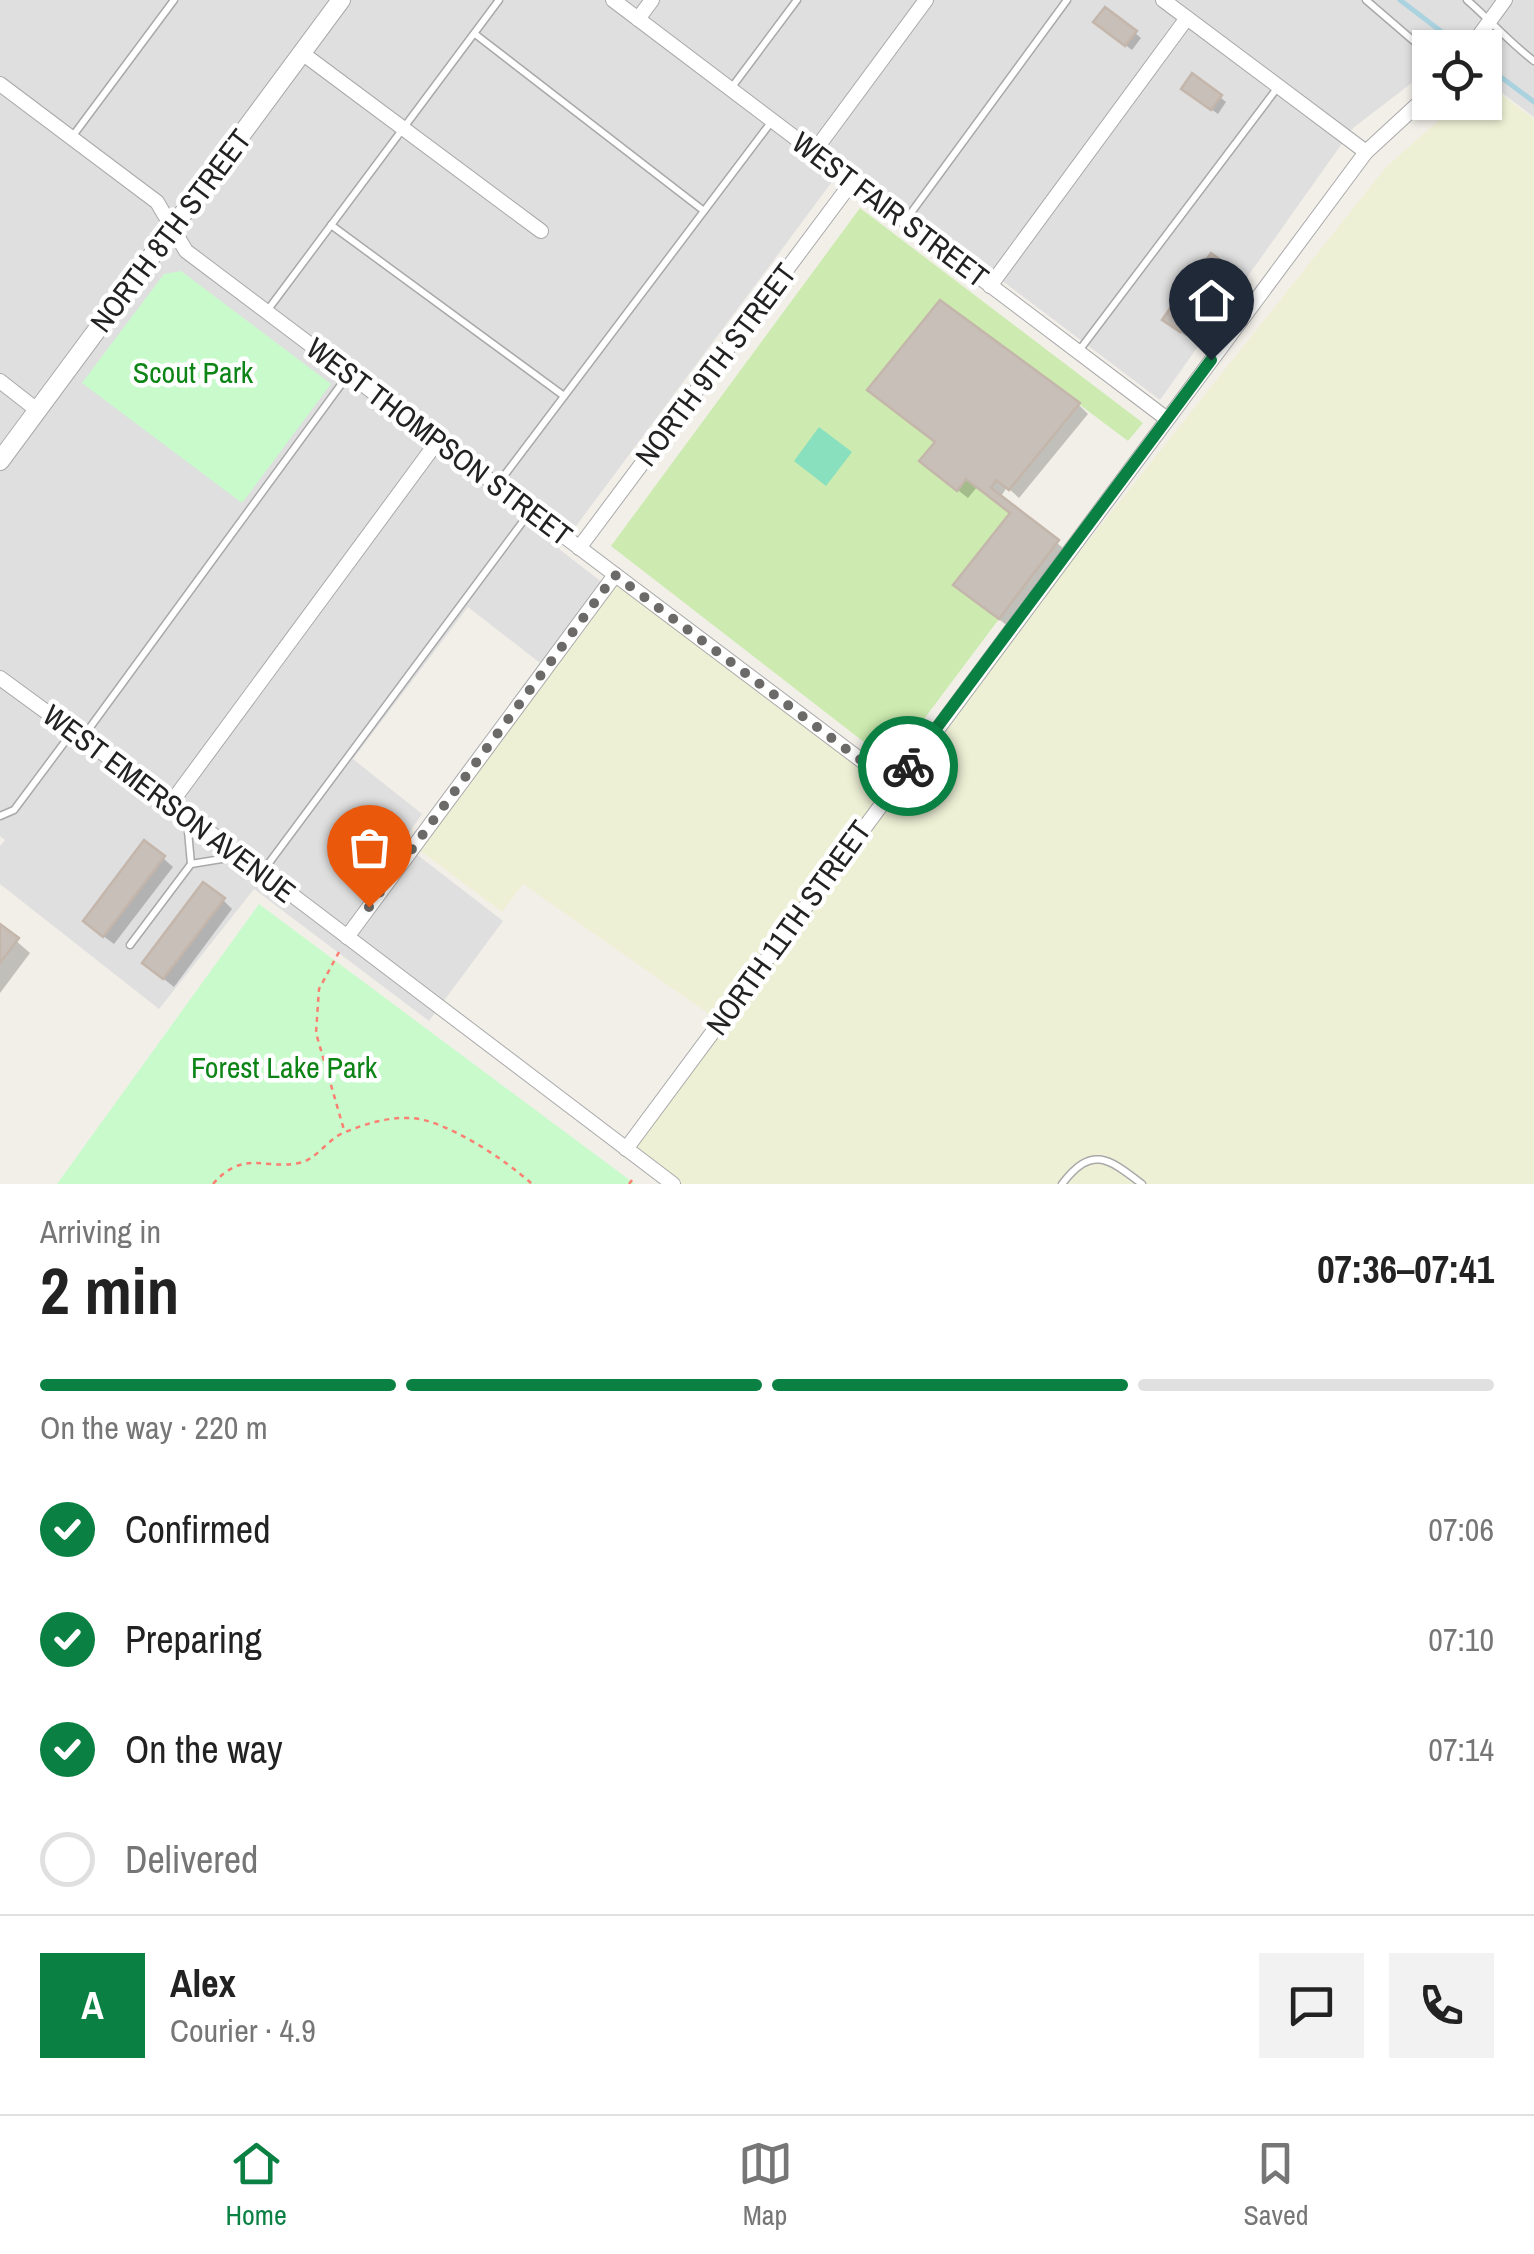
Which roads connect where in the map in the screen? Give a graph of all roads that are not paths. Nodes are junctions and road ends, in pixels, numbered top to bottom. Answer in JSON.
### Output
{"nodes":[{"id":1,"x":174,"y":0,"type":"edge"},
{"id":2,"x":341,"y":0,"type":"edge"},
{"id":3,"x":498,"y":0,"type":"edge"},
{"id":4,"x":613,"y":0,"type":"edge"},
{"id":5,"x":652,"y":0,"type":"edge"},
{"id":6,"x":797,"y":0,"type":"edge"},
{"id":7,"x":926,"y":0,"type":"edge"},
{"id":8,"x":1067,"y":0,"type":"edge"},
{"id":9,"x":1163,"y":0,"type":"edge"},
{"id":10,"x":1366,"y":0,"type":"edge"},
{"id":11,"x":1466,"y":0,"type":"edge"},
{"id":12,"x":1505,"y":0,"type":"edge"},
{"id":13,"x":1187,"y":18,"type":"junction"},
{"id":14,"x":638,"y":19,"type":"junction"},
{"id":15,"x":1487,"y":24,"type":"junction"},
{"id":16,"x":1483,"y":30,"type":"edge"},
{"id":17,"x":474,"y":34,"type":"junction"},
{"id":18,"x":1412,"y":40,"type":"edge"},
{"id":19,"x":302,"y":54,"type":"junction"},
{"id":20,"x":1534,"y":61,"type":"edge"},
{"id":21,"x":0,"y":84,"type":"edge"},
{"id":22,"x":1278,"y":86,"type":"junction"},
{"id":23,"x":730,"y":89,"type":"junction"},
{"id":24,"x":1412,"y":110,"type":"edge"},
{"id":25,"x":772,"y":121,"type":"junction"},
{"id":26,"x":403,"y":128,"type":"junction"},
{"id":27,"x":72,"y":138,"type":"junction"},
{"id":28,"x":1366,"y":152,"type":"junction"},
{"id":29,"x":814,"y":153,"type":"junction"},
{"id":30,"x":852,"y":182,"type":"junction"},
{"id":31,"x":704,"y":212,"type":"junction"},
{"id":32,"x":904,"y":222,"type":"junction"},
{"id":33,"x":332,"y":225,"type":"junction"},
{"id":34,"x":174,"y":229,"type":"junction"},
{"id":35,"x":542,"y":231,"type":"dead end"},
{"id":36,"x":990,"y":286,"type":"junction"},
{"id":37,"x":266,"y":312,"type":"junction"},
{"id":38,"x":1078,"y":352,"type":"junction"},
{"id":39,"x":348,"y":374,"type":"junction"},
{"id":40,"x":0,"y":381,"type":"edge"},
{"id":41,"x":564,"y":396,"type":"junction"},
{"id":42,"x":37,"y":410,"type":"junction"},
{"id":43,"x":1167,"y":419,"type":"junction"},
{"id":44,"x":437,"y":442,"type":"junction"},
{"id":45,"x":0,"y":460,"type":"edge"},
{"id":46,"x":496,"y":486,"type":"junction"},
{"id":47,"x":530,"y":512,"type":"junction"},
{"id":48,"x":579,"y":548,"type":"junction"},
{"id":49,"x":615,"y":575,"type":"junction"},
{"id":50,"x":0,"y":678,"type":"edge"},
{"id":51,"x":78,"y":735,"type":"junction"},
{"id":52,"x":894,"y":785,"type":"junction"},
{"id":53,"x":171,"y":803,"type":"junction"},
{"id":54,"x":187,"y":815,"type":"junction"},
{"id":55,"x":0,"y":816,"type":"edge"},
{"id":56,"x":241,"y":856,"type":"junction"},
{"id":57,"x":191,"y":864,"type":"junction"},
{"id":58,"x":262,"y":872,"type":"junction"},
{"id":59,"x":347,"y":937,"type":"junction"},
{"id":60,"x":130,"y":945,"type":"dead end"},
{"id":61,"x":626,"y":1149,"type":"junction"},
{"id":62,"x":673,"y":1184,"type":"edge"},
{"id":63,"x":1062,"y":1184,"type":"edge"},
{"id":64,"x":1142,"y":1184,"type":"edge"}],
"edges":[{"from":1,"to":27,"type":"lane"},
{"from":2,"to":19,"type":"street","name":"NORTH 8TH STREET"},
{"from":3,"to":17,"type":"lane"},
{"from":4,"to":14,"type":"street","name":"WEST FAIR STREET"},
{"from":5,"to":14,"type":"street"},
{"from":6,"to":23,"type":"lane"},
{"from":7,"to":29,"type":"street"},
{"from":8,"to":32,"type":"lane"},
{"from":9,"to":13,"type":"street"},
{"from":10,"to":18,"type":"lane"},
{"from":11,"to":15,"type":"lane"},
{"from":12,"to":15,"type":"street"},
{"from":13,"to":22,"type":"street"},
{"from":13,"to":36,"type":"street"},
{"from":14,"to":23,"type":"street","name":"WEST FAIR STREET"},
{"from":15,"to":16,"type":"street"},
{"from":15,"to":20,"type":"lane"},
{"from":17,"to":26,"type":"lane"},
{"from":17,"to":31,"type":"lane"},
{"from":19,"to":26,"type":"street"},
{"from":19,"to":34,"type":"street","name":"NORTH 8TH STREET"},
{"from":21,"to":27,"type":"street","name":"WEST THOMPSON STREET"},
{"from":22,"to":28,"type":"street"},
{"from":22,"to":38,"type":"lane"},
{"from":23,"to":25,"type":"street","name":"WEST FAIR STREET"},
{"from":24,"to":28,"type":"street","name":"NORTH 11TH STREET"},
{"from":25,"to":29,"type":"street","name":"WEST FAIR STREET"},
{"from":25,"to":31,"type":"lane"},
{"from":26,"to":33,"type":"lane"},
{"from":26,"to":35,"type":"street"},
{"from":27,"to":34,"type":"street","name":"WEST THOMPSON STREET"},
{"from":28,"to":43,"type":"street","name":"NORTH 11TH STREET"},
{"from":29,"to":30,"type":"street","name":"WEST FAIR STREET"},
{"from":30,"to":32,"type":"street","name":"WEST FAIR STREET"},
{"from":30,"to":48,"type":"street","name":"NORTH 9TH STREET"},
{"from":31,"to":41,"type":"lane"},
{"from":32,"to":36,"type":"street","name":"WEST FAIR STREET"},
{"from":33,"to":37,"type":"lane"},
{"from":33,"to":41,"type":"lane"},
{"from":34,"to":37,"type":"street","name":"WEST THOMPSON STREET"},
{"from":34,"to":42,"type":"street","name":"NORTH 8TH STREET"},
{"from":36,"to":38,"type":"street","name":"WEST FAIR STREET"},
{"from":37,"to":39,"type":"street","name":"WEST THOMPSON STREET"},
{"from":38,"to":43,"type":"street","name":"WEST FAIR STREET"},
{"from":39,"to":44,"type":"street","name":"WEST THOMPSON STREET"},
{"from":39,"to":51,"type":"lane"},
{"from":40,"to":42,"type":"street"},
{"from":41,"to":46,"type":"lane"},
{"from":42,"to":45,"type":"street","name":"NORTH 8TH STREET"},
{"from":43,"to":52,"type":"street","name":"NORTH 11TH STREET"},
{"from":44,"to":46,"type":"street","name":"WEST THOMPSON STREET"},
{"from":44,"to":53,"type":"street"},
{"from":46,"to":47,"type":"street","name":"WEST THOMPSON STREET"},
{"from":47,"to":48,"type":"street","name":"WEST THOMPSON STREET"},
{"from":47,"to":58,"type":"lane"},
{"from":48,"to":49,"type":"street","name":"WEST THOMPSON STREET"},
{"from":49,"to":52,"type":"street","name":"WEST THOMPSON STREET"},
{"from":49,"to":59,"type":"street"},
{"from":50,"to":51,"type":"street","name":"WEST EMERSON AVENUE"},
{"from":51,"to":53,"type":"street","name":"WEST EMERSON AVENUE"},
{"from":51,"to":55,"type":"lane"},
{"from":52,"to":61,"type":"street","name":"NORTH 11TH STREET"},
{"from":53,"to":54,"type":"street","name":"WEST EMERSON AVENUE"},
{"from":54,"to":56,"type":"street","name":"WEST EMERSON AVENUE"},
{"from":54,"to":57,"type":"lane"},
{"from":56,"to":57,"type":"lane"},
{"from":56,"to":58,"type":"street","name":"WEST EMERSON AVENUE"},
{"from":57,"to":60,"type":"lane"},
{"from":58,"to":59,"type":"street","name":"WEST EMERSON AVENUE"},
{"from":59,"to":61,"type":"street","name":"WEST EMERSON AVENUE"},
{"from":61,"to":62,"type":"street","name":"WEST EMERSON AVENUE"},
{"from":63,"to":64,"type":"lane"}]}
